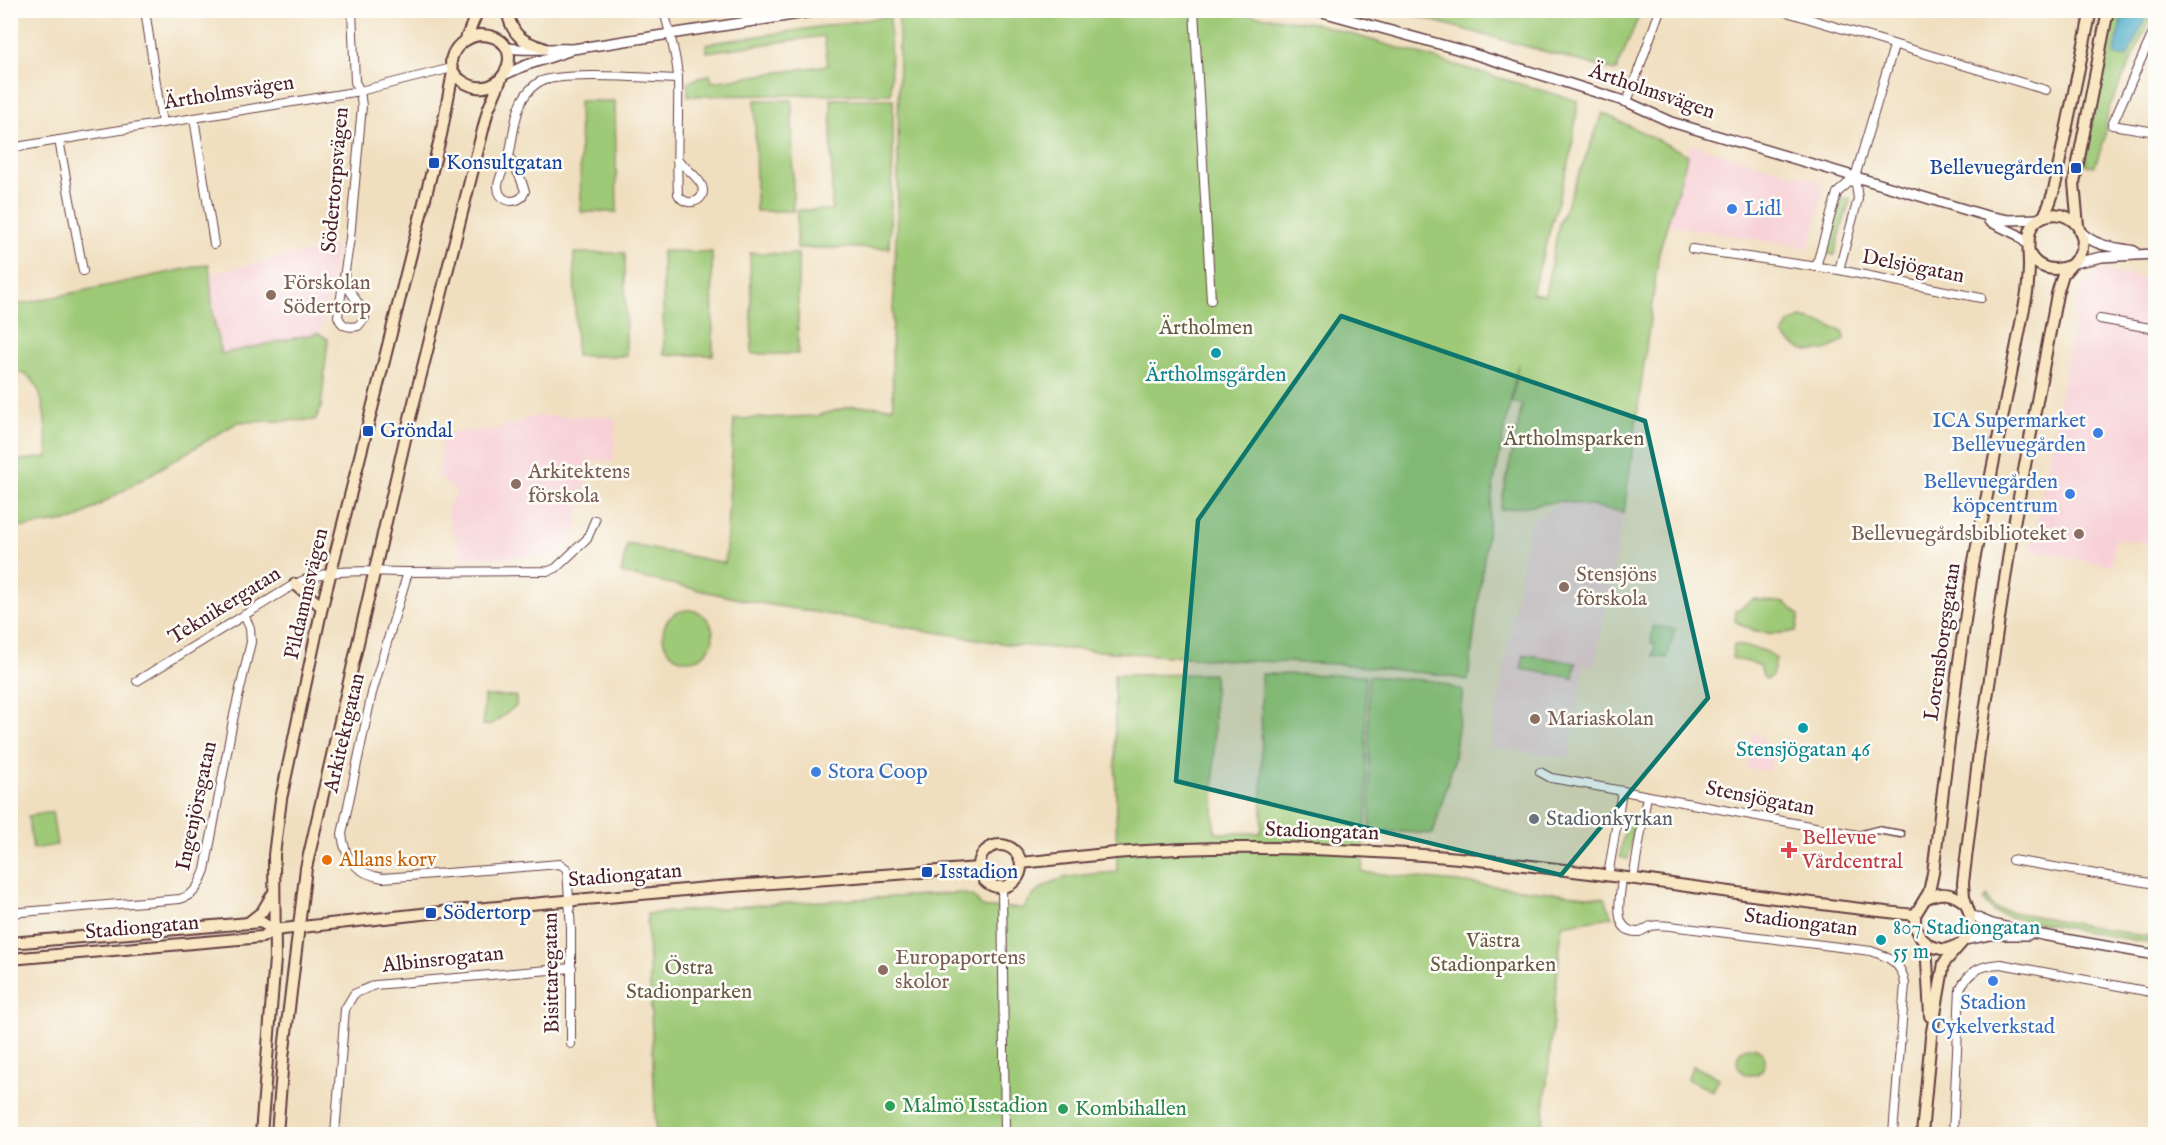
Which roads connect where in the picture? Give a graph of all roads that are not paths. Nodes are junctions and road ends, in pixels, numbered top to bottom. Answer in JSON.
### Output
{"nodes":[{"id":1,"x":145,"y":10,"type":"edge"},
{"id":2,"x":352,"y":10,"type":"edge"},
{"id":3,"x":478,"y":10,"type":"edge"},
{"id":4,"x":664,"y":10,"type":"edge"},
{"id":5,"x":825,"y":10,"type":"edge"},
{"id":6,"x":1194,"y":10,"type":"edge"},
{"id":7,"x":1315,"y":10,"type":"edge"},
{"id":8,"x":1660,"y":10,"type":"edge"},
{"id":9,"x":1780,"y":10,"type":"edge"},
{"id":10,"x":2091,"y":10,"type":"edge"},
{"id":11,"x":2108,"y":10,"type":"edge"},
{"id":12,"x":508,"y":13,"type":"edge"},
{"id":13,"x":2156,"y":26,"type":"edge"},
{"id":14,"x":669,"y":34,"type":"junction"},
{"id":15,"x":466,"y":39,"type":"junction"},
{"id":16,"x":1894,"y":46,"type":"junction"},
{"id":17,"x":506,"y":47,"type":"junction"},
{"id":18,"x":543,"y":48,"type":"junction"},
{"id":19,"x":573,"y":49,"type":"junction"},
{"id":20,"x":452,"y":70,"type":"junction"},
{"id":21,"x":502,"y":77,"type":"junction"},
{"id":22,"x":678,"y":79,"type":"junction"},
{"id":23,"x":2046,"y":90,"type":"dead end"},
{"id":24,"x":360,"y":92,"type":"junction"},
{"id":25,"x":1627,"y":102,"type":"junction"},
{"id":26,"x":194,"y":118,"type":"junction"},
{"id":27,"x":162,"y":123,"type":"junction"},
{"id":28,"x":2156,"y":132,"type":"edge"},
{"id":29,"x":59,"y":140,"type":"junction"},
{"id":30,"x":10,"y":148,"type":"edge"},
{"id":31,"x":509,"y":157,"type":"junction"},
{"id":32,"x":677,"y":160,"type":"junction"},
{"id":33,"x":1855,"y":177,"type":"junction"},
{"id":34,"x":1975,"y":213,"type":"junction"},
{"id":35,"x":2041,"y":218,"type":"junction"},
{"id":36,"x":2080,"y":229,"type":"junction"},
{"id":37,"x":214,"y":244,"type":"dead end"},
{"id":38,"x":2027,"y":247,"type":"junction"},
{"id":39,"x":1692,"y":249,"type":"dead end"},
{"id":40,"x":2154,"y":254,"type":"edge"},
{"id":41,"x":2072,"y":264,"type":"junction"},
{"id":42,"x":1816,"y":267,"type":"junction"},
{"id":43,"x":1839,"y":270,"type":"junction"},
{"id":44,"x":82,"y":272,"type":"dead end"},
{"id":45,"x":344,"y":282,"type":"junction"},
{"id":46,"x":1981,"y":298,"type":"dead end"},
{"id":47,"x":1211,"y":300,"type":"dead end"},
{"id":48,"x":2100,"y":319,"type":"dead end"},
{"id":49,"x":2156,"y":329,"type":"edge"},
{"id":50,"x":595,"y":520,"type":"dead end"},
{"id":51,"x":332,"y":571,"type":"junction"},
{"id":52,"x":375,"y":572,"type":"junction"},
{"id":53,"x":408,"y":572,"type":"junction"},
{"id":54,"x":294,"y":584,"type":"junction"},
{"id":55,"x":322,"y":607,"type":"junction"},
{"id":56,"x":244,"y":615,"type":"junction"},
{"id":57,"x":137,"y":681,"type":"dead end"},
{"id":58,"x":1540,"y":772,"type":"dead end"},
{"id":59,"x":1622,"y":791,"type":"junction"},
{"id":60,"x":1647,"y":796,"type":"junction"},
{"id":61,"x":1901,"y":834,"type":"dead end"},
{"id":62,"x":1858,"y":835,"type":"joint"},
{"id":63,"x":2012,"y":860,"type":"dead end"},
{"id":64,"x":1021,"y":863,"type":"junction"},
{"id":65,"x":979,"y":868,"type":"junction"},
{"id":66,"x":1608,"y":876,"type":"junction"},
{"id":67,"x":1627,"y":878,"type":"junction"},
{"id":68,"x":2156,"y":884,"type":"edge"},
{"id":69,"x":1002,"y":887,"type":"junction"},
{"id":70,"x":273,"y":892,"type":"junction"},
{"id":71,"x":1925,"y":898,"type":"junction"},
{"id":72,"x":569,"y":901,"type":"junction"},
{"id":73,"x":1965,"y":903,"type":"junction"},
{"id":74,"x":10,"y":913,"type":"edge"},
{"id":75,"x":1915,"y":915,"type":"junction"},
{"id":76,"x":1970,"y":915,"type":"junction"},
{"id":77,"x":248,"y":923,"type":"junction"},
{"id":78,"x":298,"y":928,"type":"junction"},
{"id":79,"x":274,"y":930,"type":"junction"},
{"id":80,"x":2042,"y":935,"type":"junction"},
{"id":81,"x":1924,"y":942,"type":"junction"},
{"id":82,"x":1961,"y":943,"type":"junction"},
{"id":83,"x":10,"y":944,"type":"edge"},
{"id":84,"x":2156,"y":954,"type":"edge"},
{"id":85,"x":10,"y":959,"type":"edge"},
{"id":86,"x":572,"y":968,"type":"junction"},
{"id":87,"x":2156,"y":993,"type":"edge"},
{"id":88,"x":1931,"y":1037,"type":"junction"},
{"id":89,"x":571,"y":1044,"type":"dead end"},
{"id":90,"x":261,"y":1134,"type":"edge"},
{"id":91,"x":277,"y":1134,"type":"edge"},
{"id":92,"x":335,"y":1134,"type":"edge"},
{"id":93,"x":1005,"y":1134,"type":"edge"},
{"id":94,"x":1893,"y":1134,"type":"edge"},
{"id":95,"x":1923,"y":1134,"type":"edge"},
{"id":96,"x":1953,"y":1134,"type":"edge"}],
"edges":[{"from":1,"to":27,"type":"street"},
{"from":2,"to":24,"type":"street","name":"Södertorpsvägen"},
{"from":3,"to":15,"type":"main road"},
{"from":4,"to":14,"type":"street"},
{"from":5,"to":14,"type":"street"},
{"from":6,"to":47,"type":"street"},
{"from":7,"to":25,"type":"street","name":"Ärtholmsvägen"},
{"from":8,"to":25,"type":"street"},
{"from":9,"to":16,"type":"street"},
{"from":10,"to":35,"type":"main road","name":"Lorensborgsgatan"},
{"from":11,"to":36,"type":"main road"},
{"from":12,"to":17,"type":"main road"},
{"from":12,"to":18,"type":"main road"},
{"from":13,"to":28,"type":"street"},
{"from":14,"to":19,"type":"street"},
{"from":14,"to":22,"type":"street"},
{"from":15,"to":17,"type":"main road"},
{"from":15,"to":20,"type":"main road"},
{"from":16,"to":23,"type":"street"},
{"from":16,"to":33,"type":"street"},
{"from":17,"to":18,"type":"street"},
{"from":17,"to":21,"type":"main road"},
{"from":18,"to":19,"type":"street"},
{"from":19,"to":21,"type":"street"},
{"from":20,"to":21,"type":"main road"},
{"from":20,"to":24,"type":"street","name":"Ärtholmsvägen"},
{"from":20,"to":51,"type":"main road","name":"Pildammsvägen"},
{"from":21,"to":52,"type":"main road"},
{"from":22,"to":31,"type":"street"},
{"from":22,"to":32,"type":"street"},
{"from":24,"to":26,"type":"street","name":"Ärtholmsvägen"},
{"from":24,"to":45,"type":"street","name":"Södertorpsvägen"},
{"from":25,"to":33,"type":"street","name":"Ärtholmsvägen"},
{"from":26,"to":27,"type":"street","name":"Ärtholmsvägen"},
{"from":26,"to":37,"type":"street"},
{"from":27,"to":29,"type":"street","name":"Ärtholmsvägen"},
{"from":29,"to":30,"type":"street","name":"Ärtholmsvägen"},
{"from":29,"to":44,"type":"street"},
{"from":31,"to":31,"type":"street"},
{"from":32,"to":32,"type":"street"},
{"from":33,"to":34,"type":"street","name":"Ärtholmsvägen"},
{"from":33,"to":42,"type":"street"},
{"from":33,"to":43,"type":"street","name":"Delsjögatan"},
{"from":34,"to":35,"type":"street","name":"Ärtholmsvägen"},
{"from":34,"to":38,"type":"street","name":"Ärtholmsvägen"},
{"from":35,"to":36,"type":"main road"},
{"from":35,"to":38,"type":"main road","name":"Lorensborgsgatan"},
{"from":36,"to":40,"type":"street"},
{"from":36,"to":41,"type":"main road"},
{"from":38,"to":41,"type":"main road"},
{"from":38,"to":71,"type":"main road","name":"Lorensborgsgatan"},
{"from":39,"to":42,"type":"street","name":"Delsjögatan"},
{"from":40,"to":41,"type":"street"},
{"from":41,"to":73,"type":"main road"},
{"from":42,"to":43,"type":"street","name":"Delsjögatan"},
{"from":43,"to":46,"type":"street","name":"Delsjögatan"},
{"from":45,"to":45,"type":"street","name":"Södertorpsvägen"},
{"from":48,"to":49,"type":"street"},
{"from":50,"to":53,"type":"street"},
{"from":51,"to":52,"type":"street","name":"Teknikergatan"},
{"from":51,"to":54,"type":"street","name":"Teknikergatan"},
{"from":51,"to":55,"type":"main road","name":"Pildammsvägen"},
{"from":52,"to":53,"type":"street","name":"Teknikergatan"},
{"from":52,"to":78,"type":"main road"},
{"from":53,"to":72,"type":"street","name":"Arkitektgatan"},
{"from":54,"to":55,"type":"main road"},
{"from":54,"to":56,"type":"street","name":"Teknikergatan"},
{"from":55,"to":70,"type":"main road","name":"Pildammsvägen"},
{"from":56,"to":57,"type":"street","name":"Teknikergatan"},
{"from":56,"to":74,"type":"street","name":"Ingenjörsgatan"},
{"from":58,"to":59,"type":"street","name":"Stensjögatan"},
{"from":59,"to":60,"type":"street","name":"Stensjögatan"},
{"from":59,"to":66,"type":"street"},
{"from":60,"to":62,"type":"street","name":"Stensjögatan"},
{"from":60,"to":67,"type":"street"},
{"from":61,"to":62,"type":"street","name":"Stensjögatan"},
{"from":63,"to":68,"type":"street"},
{"from":64,"to":65,"type":"main road"},
{"from":64,"to":66,"type":"main road","name":"Stadiongatan"},
{"from":64,"to":69,"type":"main road"},
{"from":65,"to":69,"type":"main road"},
{"from":65,"to":72,"type":"main road","name":"Stadiongatan"},
{"from":66,"to":67,"type":"main road","name":"Stadiongatan"},
{"from":67,"to":75,"type":"main road","name":"Stadiongatan"},
{"from":67,"to":94,"type":"street","name":"Stadiongatan"},
{"from":69,"to":93,"type":"street"},
{"from":70,"to":77,"type":"main road"},
{"from":70,"to":79,"type":"main road","name":"Pildammsvägen"},
{"from":71,"to":73,"type":"main road"},
{"from":71,"to":75,"type":"main road","name":"Lorensborgsgatan"},
{"from":72,"to":78,"type":"main road","name":"Stadiongatan"},
{"from":72,"to":86,"type":"street","name":"Bisittaregatan"},
{"from":73,"to":76,"type":"main road"},
{"from":75,"to":81,"type":"main road"},
{"from":76,"to":80,"type":"street"},
{"from":76,"to":82,"type":"main road"},
{"from":77,"to":79,"type":"main road","name":"Stadiongatan"},
{"from":77,"to":83,"type":"main road","name":"Stadiongatan"},
{"from":78,"to":79,"type":"main road","name":"Stadiongatan"},
{"from":78,"to":91,"type":"main road"},
{"from":79,"to":85,"type":"main road","name":"Stadiongatan"},
{"from":79,"to":90,"type":"main road","name":"Pildammsvägen"},
{"from":80,"to":82,"type":"street"},
{"from":80,"to":84,"type":"street"},
{"from":81,"to":82,"type":"main road"},
{"from":81,"to":88,"type":"main road"},
{"from":82,"to":88,"type":"main road"},
{"from":86,"to":89,"type":"street","name":"Bisittaregatan"},
{"from":86,"to":92,"type":"street","name":"Albinsrogatan"},
{"from":87,"to":96,"type":"street"},
{"from":88,"to":95,"type":"main road"}]}
